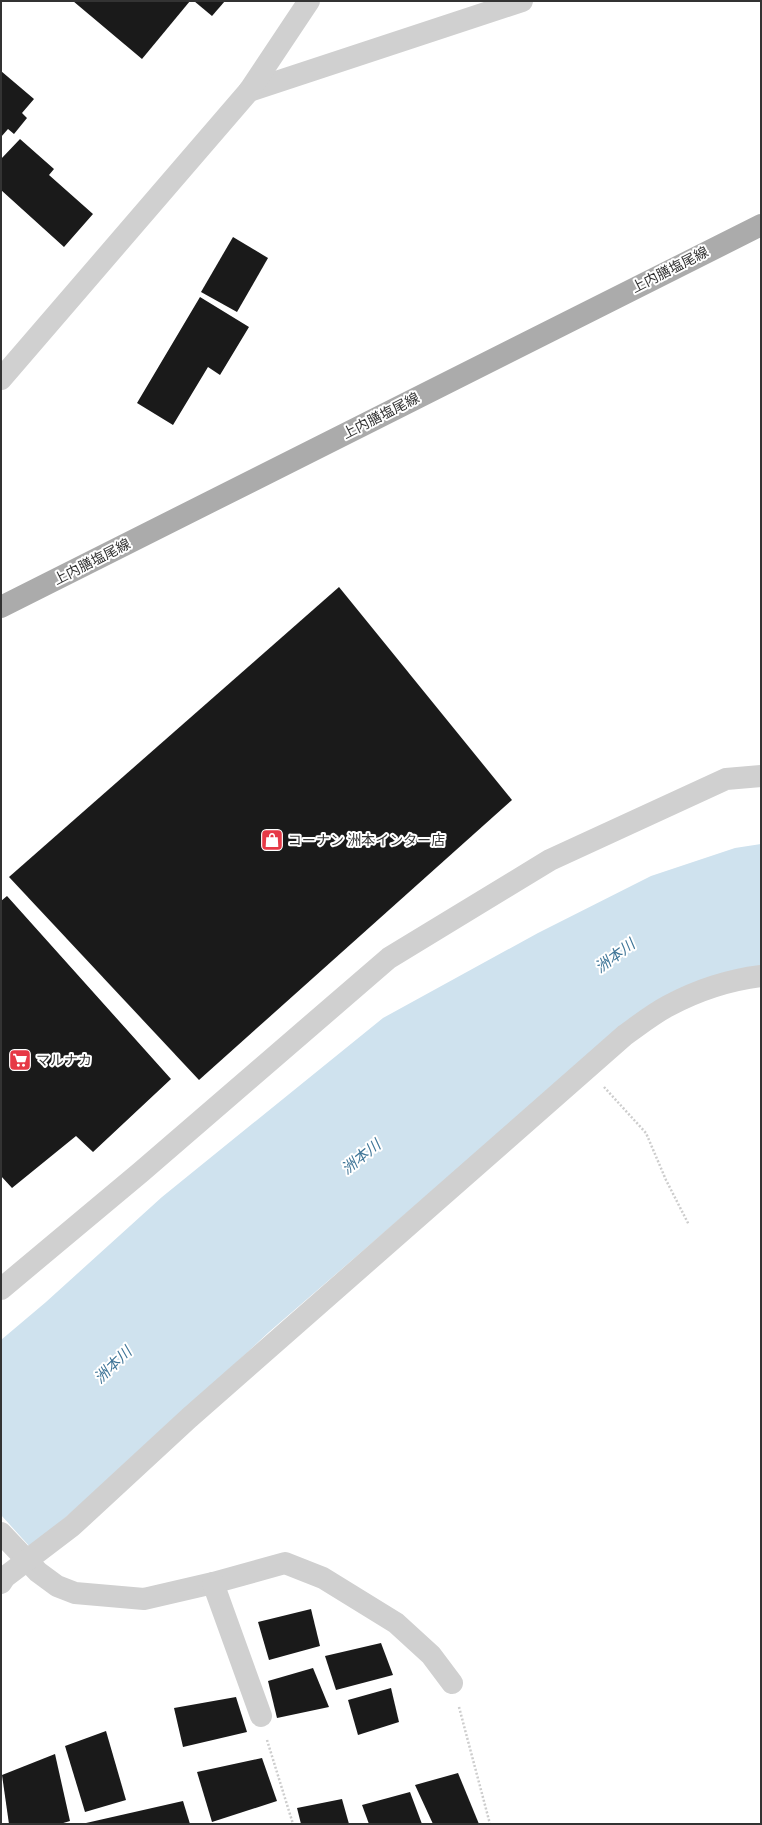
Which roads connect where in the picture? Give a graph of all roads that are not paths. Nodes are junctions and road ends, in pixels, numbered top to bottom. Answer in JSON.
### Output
{"nodes":[{"id":1,"x":309,"y":1,"type":"edge"},
{"id":2,"x":522,"y":1,"type":"edge"},
{"id":3,"x":249,"y":91,"type":"junction"},
{"id":4,"x":761,"y":225,"type":"edge"},
{"id":5,"x":1,"y":379,"type":"edge"},
{"id":6,"x":1,"y":607,"type":"edge"},
{"id":7,"x":761,"y":776,"type":"edge"},
{"id":8,"x":761,"y":976,"type":"edge"},
{"id":9,"x":1,"y":1289,"type":"edge"},
{"id":10,"x":1,"y":1533,"type":"edge"},
{"id":11,"x":24,"y":1557,"type":"junction"},
{"id":12,"x":1,"y":1583,"type":"edge"},
{"id":13,"x":213,"y":1583,"type":"junction"},
{"id":14,"x":452,"y":1684,"type":"road end"},
{"id":15,"x":261,"y":1716,"type":"road end"}],
"edges":[{"from":1,"to":3,"type":"street"},
{"from":2,"to":3,"type":"street"},
{"from":3,"to":5,"type":"street"},
{"from":4,"to":6,"type":"main road","name":"上内膳塩尾線"},
{"from":7,"to":9,"type":"street"},
{"from":8,"to":11,"type":"street"},
{"from":10,"to":11,"type":"street"},
{"from":11,"to":12,"type":"street"},
{"from":11,"to":13,"type":"street"},
{"from":13,"to":14,"type":"street"},
{"from":13,"to":15,"type":"street"}]}
